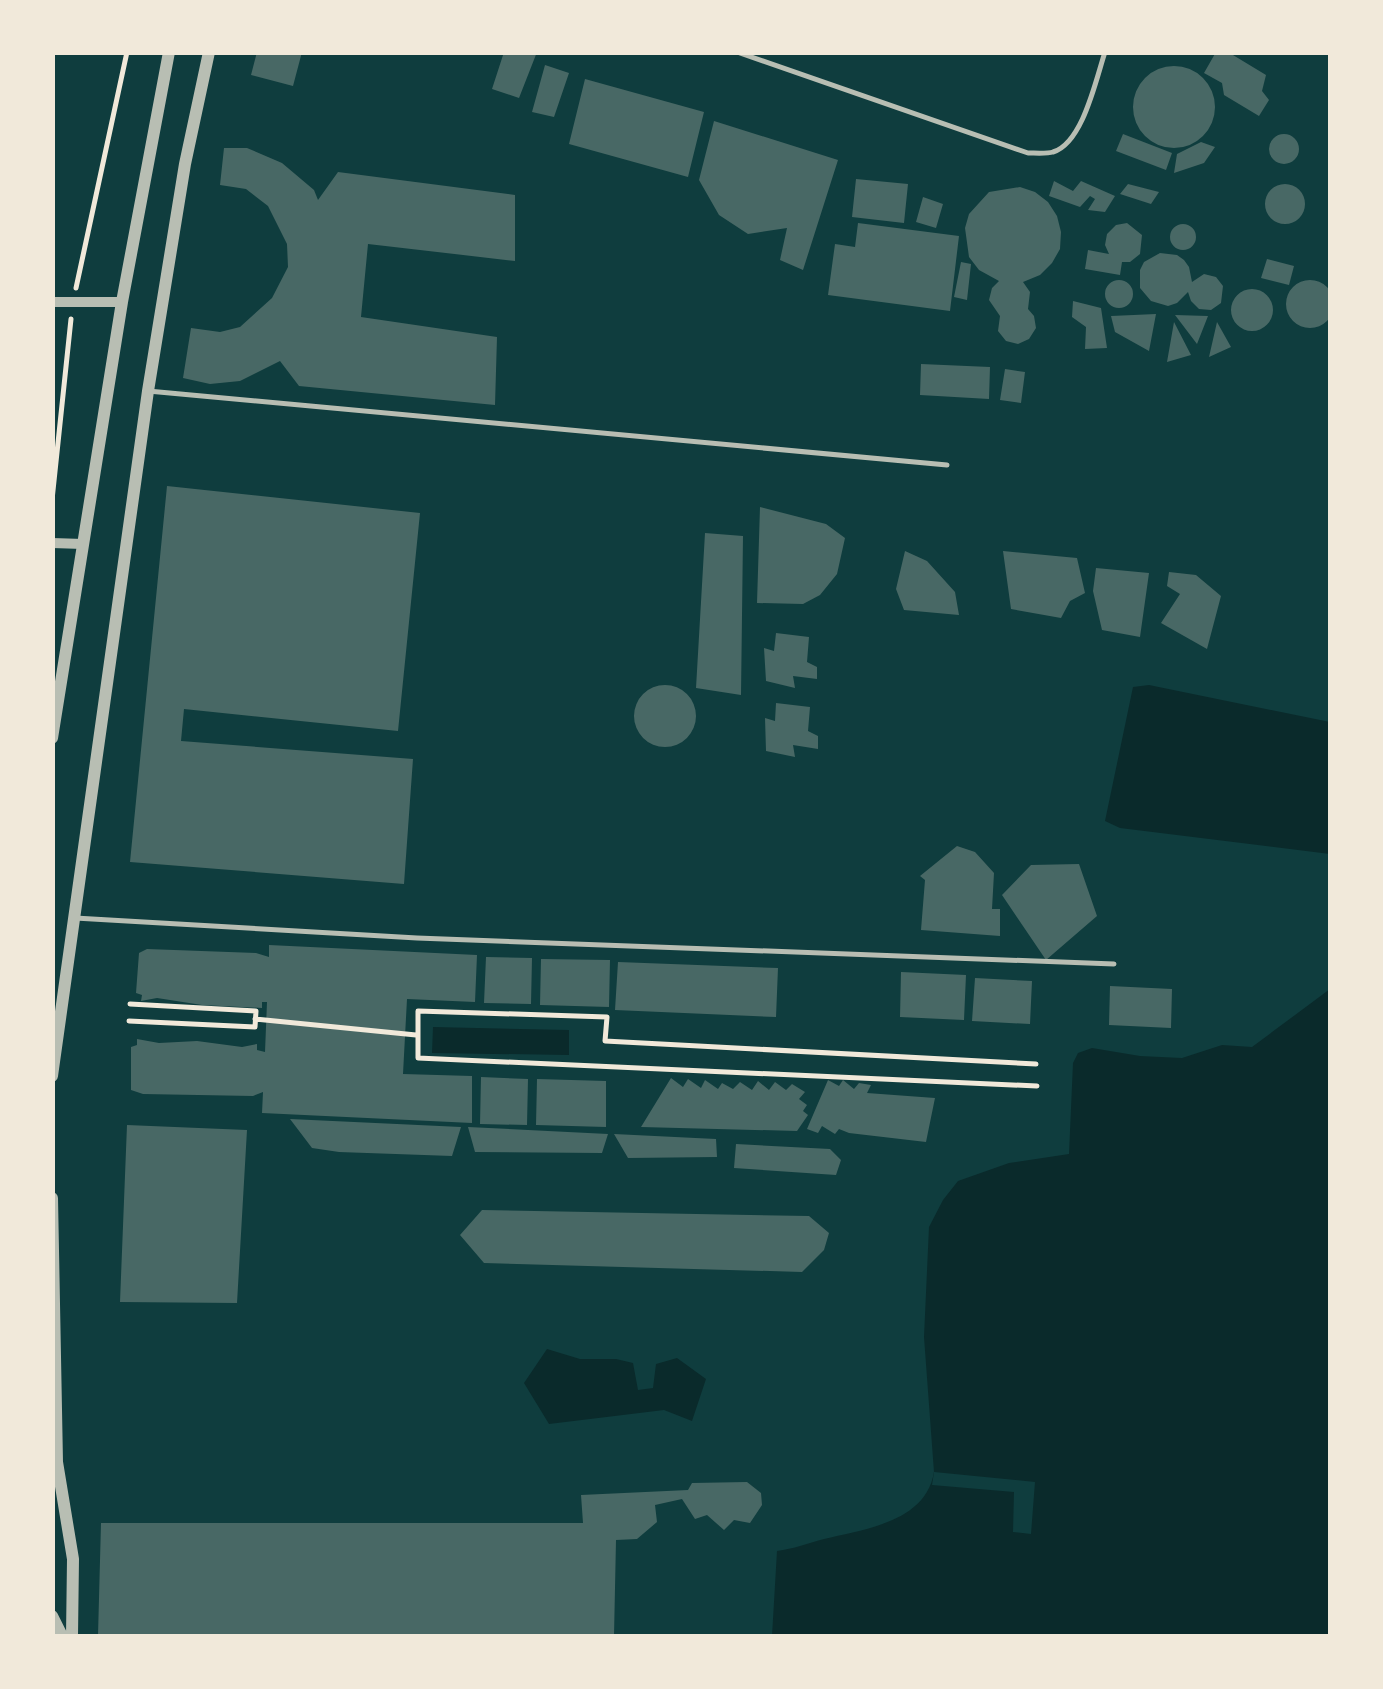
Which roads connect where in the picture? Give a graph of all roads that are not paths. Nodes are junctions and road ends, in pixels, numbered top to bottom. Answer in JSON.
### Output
{"nodes":[{"id":1,"x":169,"y":52,"type":"edge"},
{"id":2,"x":209,"y":52,"type":"edge"},
{"id":3,"x":737,"y":52,"type":"edge"},
{"id":4,"x":1105,"y":52,"type":"edge"},
{"id":5,"x":52,"y":302,"type":"edge"},
{"id":6,"x":122,"y":302,"type":"junction"},
{"id":7,"x":148,"y":390,"type":"junction"},
{"id":8,"x":947,"y":464,"type":"dead end"},
{"id":9,"x":52,"y":543,"type":"edge"},
{"id":10,"x":83,"y":544,"type":"junction"},
{"id":11,"x":57,"y":691,"type":"edge"},
{"id":12,"x":52,"y":738,"type":"edge"},
{"id":13,"x":72,"y":918,"type":"junction"},
{"id":14,"x":1114,"y":964,"type":"dead end"},
{"id":15,"x":52,"y":1076,"type":"edge"},
{"id":16,"x":52,"y":1198,"type":"edge"},
{"id":17,"x":54,"y":1270,"type":"edge"},
{"id":18,"x":55,"y":1471,"type":"edge"},
{"id":19,"x":52,"y":1616,"type":"edge"},
{"id":20,"x":62,"y":1636,"type":"edge"},
{"id":21,"x":72,"y":1636,"type":"edge"}],
"edges":[{"from":1,"to":6,"type":"street"},
{"from":2,"to":7,"type":"street"},
{"from":3,"to":4,"type":"lane"},
{"from":5,"to":6,"type":"street"},
{"from":6,"to":10,"type":"street"},
{"from":7,"to":8,"type":"lane"},
{"from":7,"to":13,"type":"street"},
{"from":9,"to":10,"type":"street"},
{"from":10,"to":11,"type":"street"},
{"from":11,"to":12,"type":"street"},
{"from":13,"to":14,"type":"lane"},
{"from":13,"to":15,"type":"street"},
{"from":16,"to":17,"type":"street"},
{"from":17,"to":18,"type":"street"},
{"from":18,"to":21,"type":"street"},
{"from":19,"to":20,"type":"street"}]}
